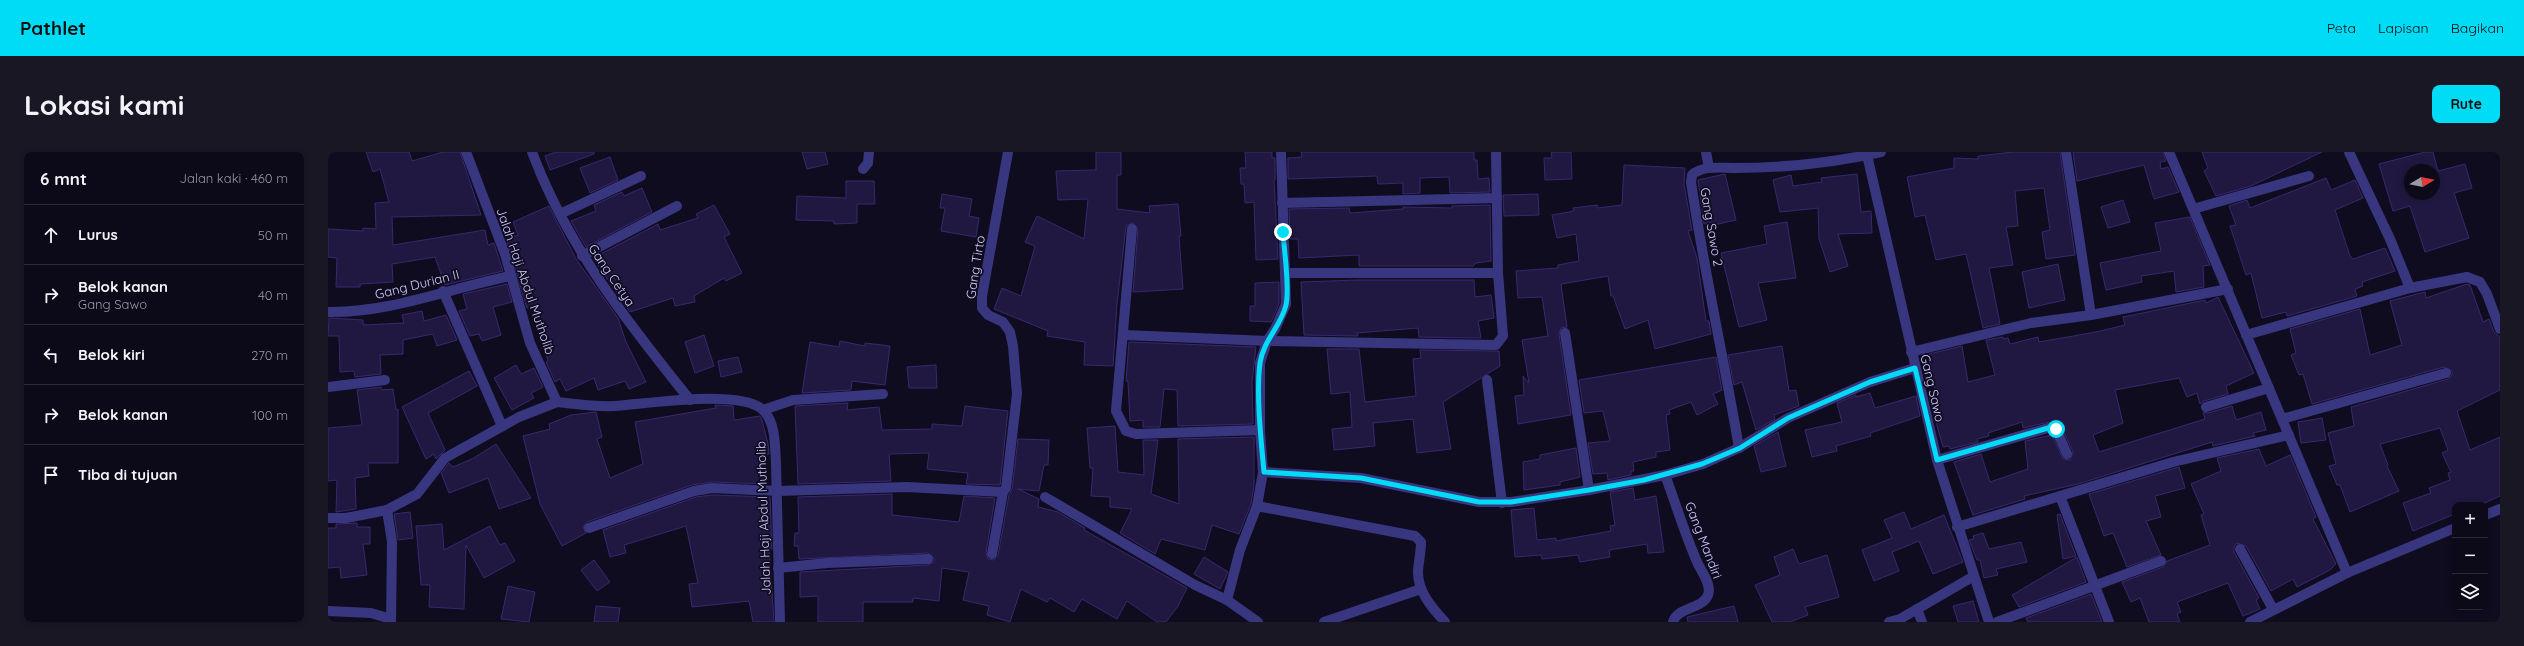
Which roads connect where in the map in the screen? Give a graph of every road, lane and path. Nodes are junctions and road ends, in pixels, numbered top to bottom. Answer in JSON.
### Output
{"nodes":[{"id":1,"x":466,"y":152,"type":"edge"},
{"id":2,"x":532,"y":152,"type":"edge"},
{"id":3,"x":869,"y":152,"type":"edge"},
{"id":4,"x":1008,"y":152,"type":"edge"},
{"id":5,"x":1280,"y":152,"type":"edge"},
{"id":6,"x":1496,"y":152,"type":"edge"},
{"id":7,"x":1706,"y":152,"type":"edge"},
{"id":8,"x":1881,"y":152,"type":"edge"},
{"id":9,"x":2066,"y":152,"type":"edge"},
{"id":10,"x":2169,"y":152,"type":"edge"},
{"id":11,"x":2349,"y":152,"type":"edge"},
{"id":12,"x":1867,"y":155,"type":"junction"},
{"id":13,"x":1842,"y":156,"type":"edge"},
{"id":14,"x":1709,"y":168,"type":"junction"},
{"id":15,"x":863,"y":169,"type":"dead end"},
{"id":16,"x":642,"y":176,"type":"dead end"},
{"id":17,"x":2309,"y":176,"type":"dead end"},
{"id":18,"x":1497,"y":198,"type":"junction"},
{"id":19,"x":1282,"y":203,"type":"junction"},
{"id":20,"x":677,"y":206,"type":"dead end"},
{"id":21,"x":2194,"y":209,"type":"junction"},
{"id":22,"x":560,"y":214,"type":"junction"},
{"id":23,"x":1132,"y":229,"type":"dead end"},
{"id":24,"x":582,"y":256,"type":"junction"},
{"id":25,"x":1285,"y":273,"type":"junction"},
{"id":26,"x":1498,"y":273,"type":"junction"},
{"id":27,"x":511,"y":276,"type":"junction"},
{"id":28,"x":2410,"y":288,"type":"junction"},
{"id":29,"x":2228,"y":289,"type":"junction"},
{"id":30,"x":443,"y":291,"type":"junction"},
{"id":31,"x":328,"y":312,"type":"edge"},
{"id":32,"x":2091,"y":315,"type":"junction"},
{"id":33,"x":2500,"y":329,"type":"edge"},
{"id":34,"x":1565,"y":333,"type":"dead end"},
{"id":35,"x":1124,"y":335,"type":"junction"},
{"id":36,"x":2246,"y":335,"type":"junction"},
{"id":37,"x":1267,"y":341,"type":"junction"},
{"id":38,"x":1911,"y":352,"type":"junction"},
{"id":39,"x":1915,"y":368,"type":"junction"},
{"id":40,"x":2446,"y":374,"type":"dead end"},
{"id":41,"x":385,"y":380,"type":"dead end"},
{"id":42,"x":1487,"y":380,"type":"dead end"},
{"id":43,"x":328,"y":387,"type":"edge"},
{"id":44,"x":2269,"y":388,"type":"junction"},
{"id":45,"x":883,"y":394,"type":"dead end"},
{"id":46,"x":690,"y":400,"type":"junction"},
{"id":47,"x":557,"y":402,"type":"junction"},
{"id":48,"x":2206,"y":407,"type":"dead end"},
{"id":49,"x":764,"y":410,"type":"junction"},
{"id":50,"x":2282,"y":419,"type":"junction"},
{"id":51,"x":502,"y":426,"type":"junction"},
{"id":52,"x":1260,"y":430,"type":"junction"},
{"id":53,"x":2289,"y":436,"type":"junction"},
{"id":54,"x":1740,"y":448,"type":"junction"},
{"id":55,"x":2067,"y":454,"type":"dead end"},
{"id":56,"x":1937,"y":460,"type":"junction"},
{"id":57,"x":1264,"y":472,"type":"junction"},
{"id":58,"x":1665,"y":475,"type":"junction"},
{"id":59,"x":1589,"y":490,"type":"junction"},
{"id":60,"x":777,"y":491,"type":"junction"},
{"id":61,"x":1002,"y":492,"type":"junction"},
{"id":62,"x":2060,"y":496,"type":"junction"},
{"id":63,"x":1045,"y":498,"type":"dead end"},
{"id":64,"x":1502,"y":503,"type":"junction"},
{"id":65,"x":1257,"y":506,"type":"junction"},
{"id":66,"x":2500,"y":509,"type":"edge"},
{"id":67,"x":386,"y":510,"type":"junction"},
{"id":68,"x":2488,"y":514,"type":"edge"},
{"id":69,"x":328,"y":518,"type":"edge"},
{"id":70,"x":1957,"y":527,"type":"junction"},
{"id":71,"x":589,"y":528,"type":"dead end"},
{"id":72,"x":2452,"y":529,"type":"edge"},
{"id":73,"x":2240,"y":549,"type":"dead end"},
{"id":74,"x":992,"y":554,"type":"dead end"},
{"id":75,"x":928,"y":559,"type":"dead end"},
{"id":76,"x":2161,"y":561,"type":"dead end"},
{"id":77,"x":778,"y":568,"type":"junction"},
{"id":78,"x":2347,"y":573,"type":"junction"},
{"id":79,"x":1974,"y":576,"type":"junction"},
{"id":80,"x":2096,"y":585,"type":"junction"},
{"id":81,"x":1420,"y":589,"type":"junction"},
{"id":82,"x":1227,"y":600,"type":"junction"},
{"id":83,"x":1917,"y":609,"type":"junction"},
{"id":84,"x":2273,"y":610,"type":"junction"},
{"id":85,"x":328,"y":611,"type":"edge"},
{"id":86,"x":391,"y":621,"type":"edge"},
{"id":87,"x":780,"y":622,"type":"edge"},
{"id":88,"x":1258,"y":622,"type":"edge"},
{"id":89,"x":1324,"y":622,"type":"edge"},
{"id":90,"x":1445,"y":622,"type":"edge"},
{"id":91,"x":1673,"y":622,"type":"edge"},
{"id":92,"x":1889,"y":622,"type":"edge"},
{"id":93,"x":1922,"y":622,"type":"edge"},
{"id":94,"x":1989,"y":622,"type":"edge"},
{"id":95,"x":1996,"y":622,"type":"edge"},
{"id":96,"x":2109,"y":622,"type":"edge"},
{"id":97,"x":2250,"y":622,"type":"edge"}],
"edges":[{"from":1,"to":27,"type":"street","name":"Jalah Haji Abdul Mutholib"},
{"from":2,"to":22,"type":"street","name":"Gang Cetya"},
{"from":3,"to":15,"type":"street"},
{"from":4,"to":61,"type":"street","name":"Gang Tirto"},
{"from":5,"to":19,"type":"street"},
{"from":6,"to":18,"type":"street"},
{"from":7,"to":14,"type":"street"},
{"from":8,"to":12,"type":"street","name":"Gang Sawo 2"},
{"from":9,"to":32,"type":"street"},
{"from":10,"to":21,"type":"street"},
{"from":11,"to":28,"type":"street"},
{"from":12,"to":13,"type":"street","name":"Gang Sawo 2"},
{"from":12,"to":38,"type":"street","name":"Gang Sawo"},
{"from":13,"to":14,"type":"street","name":"Gang Sawo 2"},
{"from":14,"to":54,"type":"street","name":"Gang Sawo 2"},
{"from":16,"to":22,"type":"street"},
{"from":17,"to":21,"type":"street"},
{"from":18,"to":19,"type":"street"},
{"from":18,"to":26,"type":"street"},
{"from":19,"to":25,"type":"street"},
{"from":20,"to":24,"type":"street"},
{"from":21,"to":29,"type":"street"},
{"from":22,"to":24,"type":"street","name":"Gang Cetya"},
{"from":23,"to":35,"type":"street"},
{"from":24,"to":46,"type":"street","name":"Gang Cetya"},
{"from":25,"to":26,"type":"street"},
{"from":25,"to":37,"type":"street"},
{"from":26,"to":37,"type":"street"},
{"from":27,"to":30,"type":"street","name":"Gang Durian II"},
{"from":27,"to":47,"type":"street","name":"Jalah Haji Abdul Mutholib"},
{"from":28,"to":33,"type":"street"},
{"from":28,"to":36,"type":"street"},
{"from":29,"to":32,"type":"street"},
{"from":29,"to":36,"type":"street"},
{"from":30,"to":31,"type":"street","name":"Gang Durian II"},
{"from":30,"to":51,"type":"street"},
{"from":32,"to":38,"type":"street"},
{"from":34,"to":59,"type":"street"},
{"from":35,"to":37,"type":"street"},
{"from":35,"to":52,"type":"street"},
{"from":36,"to":44,"type":"street"},
{"from":37,"to":52,"type":"street"},
{"from":38,"to":39,"type":"street","name":"Gang Sawo"},
{"from":39,"to":54,"type":"street"},
{"from":39,"to":56,"type":"street","name":"Gang Sawo"},
{"from":40,"to":50,"type":"street"},
{"from":41,"to":43,"type":"street"},
{"from":42,"to":64,"type":"street"},
{"from":44,"to":48,"type":"street"},
{"from":44,"to":50,"type":"street"},
{"from":45,"to":49,"type":"street"},
{"from":46,"to":47,"type":"street"},
{"from":46,"to":49,"type":"street"},
{"from":47,"to":51,"type":"street"},
{"from":49,"to":60,"type":"street","name":"Jalah Haji Abdul Mutholib"},
{"from":50,"to":53,"type":"street"},
{"from":51,"to":67,"type":"street"},
{"from":52,"to":57,"type":"street"},
{"from":53,"to":62,"type":"street"},
{"from":53,"to":78,"type":"street"},
{"from":54,"to":58,"type":"street"},
{"from":55,"to":56,"type":"street"},
{"from":56,"to":70,"type":"street","name":"Gang Sawo"},
{"from":57,"to":64,"type":"street"},
{"from":57,"to":65,"type":"street"},
{"from":58,"to":59,"type":"street"},
{"from":58,"to":91,"type":"street","name":"Gang Mandiri"},
{"from":59,"to":64,"type":"street"},
{"from":60,"to":61,"type":"street"},
{"from":60,"to":71,"type":"street"},
{"from":60,"to":77,"type":"street","name":"Jalah Haji Abdul Mutholib"},
{"from":61,"to":74,"type":"street","name":"Gang Tirto"},
{"from":62,"to":70,"type":"street"},
{"from":62,"to":80,"type":"street"},
{"from":63,"to":82,"type":"street"},
{"from":65,"to":81,"type":"street"},
{"from":65,"to":82,"type":"street"},
{"from":66,"to":68,"type":"street"},
{"from":67,"to":69,"type":"street"},
{"from":67,"to":86,"type":"street"},
{"from":70,"to":79,"type":"street","name":"Gang Sawo"},
{"from":72,"to":78,"type":"street"},
{"from":73,"to":84,"type":"street"},
{"from":75,"to":77,"type":"street"},
{"from":76,"to":80,"type":"street"},
{"from":77,"to":87,"type":"street","name":"Jalah Haji Abdul Mutholib"},
{"from":78,"to":84,"type":"street"},
{"from":79,"to":83,"type":"street"},
{"from":79,"to":94,"type":"street","name":"Gang Sawo"},
{"from":80,"to":95,"type":"street"},
{"from":80,"to":96,"type":"street"},
{"from":81,"to":89,"type":"street"},
{"from":81,"to":90,"type":"street"},
{"from":82,"to":88,"type":"street"},
{"from":83,"to":92,"type":"street"},
{"from":83,"to":93,"type":"street"},
{"from":84,"to":97,"type":"street"},
{"from":85,"to":86,"type":"street"}]}
